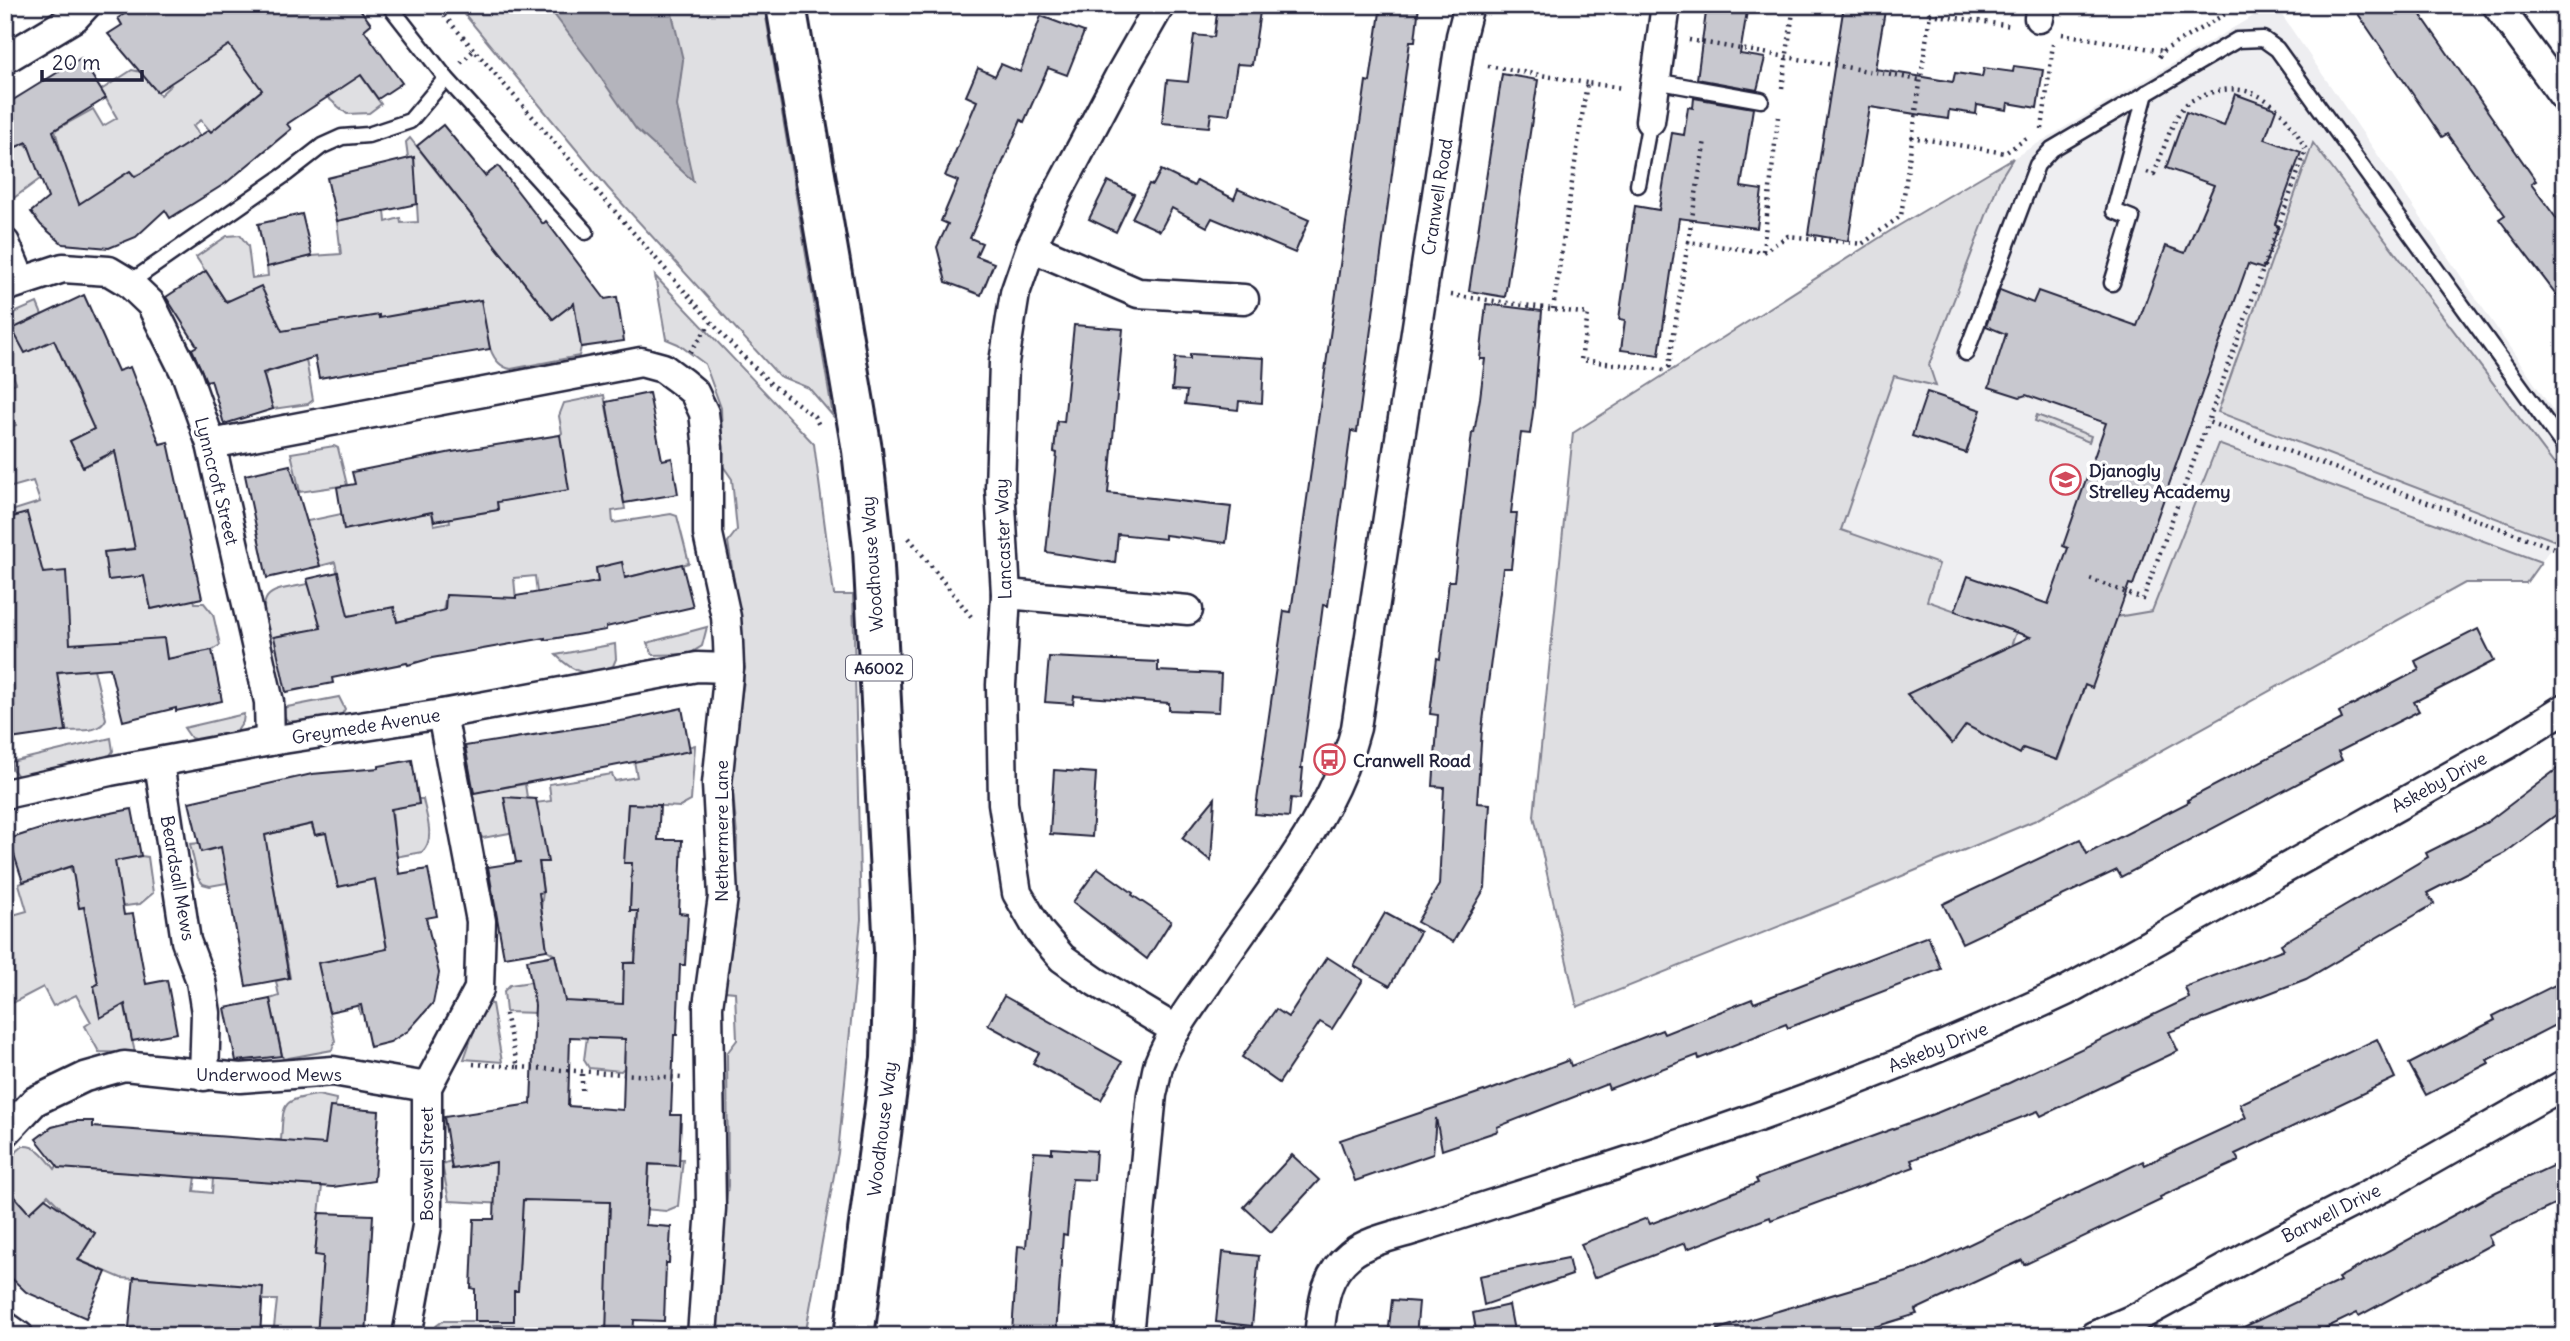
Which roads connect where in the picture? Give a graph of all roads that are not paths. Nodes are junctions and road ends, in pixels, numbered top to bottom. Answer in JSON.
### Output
{"nodes":[{"id":1,"x":86,"y":5,"type":"edge"},
{"id":2,"x":389,"y":5,"type":"edge"},
{"id":3,"x":786,"y":5,"type":"edge"},
{"id":4,"x":1160,"y":5,"type":"edge"},
{"id":5,"x":1469,"y":5,"type":"edge"},
{"id":6,"x":1666,"y":5,"type":"edge"},
{"id":7,"x":2497,"y":5,"type":"edge"},
{"id":8,"x":5,"y":59,"type":"edge"},
{"id":9,"x":446,"y":78,"type":"junction"},
{"id":10,"x":1654,"y":87,"type":"junction"},
{"id":11,"x":2146,"y":93,"type":"junction"},
{"id":12,"x":2564,"y":96,"type":"edge"},
{"id":13,"x":1761,"y":100,"type":"dead end"},
{"id":14,"x":1650,"y":121,"type":"joint"},
{"id":15,"x":1638,"y":185,"type":"dead end"},
{"id":16,"x":586,"y":232,"type":"dead end"},
{"id":17,"x":5,"y":243,"type":"edge"},
{"id":18,"x":1031,"y":247,"type":"junction"},
{"id":19,"x":129,"y":283,"type":"junction"},
{"id":20,"x":2112,"y":283,"type":"dead end"},
{"id":21,"x":13,"y":284,"type":"edge"},
{"id":22,"x":1244,"y":299,"type":"dead end"},
{"id":23,"x":1966,"y":354,"type":"dead end"},
{"id":24,"x":211,"y":444,"type":"junction"},
{"id":25,"x":2565,"y":448,"type":"edge"},
{"id":26,"x":1006,"y":594,"type":"junction"},
{"id":27,"x":1188,"y":610,"type":"dead end"},
{"id":28,"x":729,"y":668,"type":"junction"},
{"id":29,"x":2565,"y":708,"type":"edge"},
{"id":30,"x":442,"y":715,"type":"junction"},
{"id":31,"x":270,"y":741,"type":"junction"},
{"id":32,"x":159,"y":763,"type":"junction"},
{"id":33,"x":6,"y":791,"type":"edge"},
{"id":34,"x":1176,"y":1030,"type":"junction"},
{"id":35,"x":204,"y":1076,"type":"junction"},
{"id":36,"x":2565,"y":1084,"type":"edge"},
{"id":37,"x":427,"y":1087,"type":"junction"},
{"id":38,"x":5,"y":1133,"type":"edge"},
{"id":39,"x":5,"y":1326,"type":"edge"},
{"id":40,"x":19,"y":1336,"type":"edge"},
{"id":41,"x":407,"y":1336,"type":"edge"},
{"id":42,"x":702,"y":1336,"type":"edge"},
{"id":43,"x":854,"y":1336,"type":"edge"},
{"id":44,"x":1128,"y":1336,"type":"edge"},
{"id":45,"x":1319,"y":1336,"type":"edge"},
{"id":46,"x":2094,"y":1336,"type":"edge"}],
"edges":[{"from":1,"to":8,"type":"street"},
{"from":2,"to":9,"type":"lane"},
{"from":3,"to":43,"type":"main road","name":"Woodhouse Way","number":"A6002"},
{"from":4,"to":18,"type":"street","name":"Lancaster Way"},
{"from":5,"to":34,"type":"street","name":"Cranwell Road"},
{"from":6,"to":10,"type":"street"},
{"from":7,"to":12,"type":"street"},
{"from":9,"to":16,"type":"lane"},
{"from":9,"to":19,"type":"lane"},
{"from":10,"to":13,"type":"lane"},
{"from":10,"to":14,"type":"street"},
{"from":11,"to":20,"type":"lane"},
{"from":11,"to":23,"type":"lane"},
{"from":11,"to":25,"type":"lane"},
{"from":14,"to":15,"type":"lane"},
{"from":17,"to":21,"type":"street"},
{"from":18,"to":22,"type":"street"},
{"from":18,"to":26,"type":"street","name":"Lancaster Way"},
{"from":19,"to":21,"type":"street","name":"Lynncroft Street"},
{"from":19,"to":24,"type":"street","name":"Lynncroft Street"},
{"from":24,"to":28,"type":"street","name":"Nethermere Lane"},
{"from":24,"to":31,"type":"street","name":"Lynncroft Street"},
{"from":26,"to":27,"type":"street"},
{"from":26,"to":34,"type":"street","name":"Lancaster Way"},
{"from":28,"to":30,"type":"street","name":"Greymede Avenue"},
{"from":28,"to":42,"type":"street","name":"Nethermere Lane"},
{"from":29,"to":45,"type":"street","name":"Askeby Drive"},
{"from":30,"to":31,"type":"street","name":"Greymede Avenue"},
{"from":30,"to":37,"type":"street","name":"Boswell Street"},
{"from":31,"to":32,"type":"street","name":"Greymede Avenue"},
{"from":32,"to":33,"type":"street","name":"Greymede Avenue"},
{"from":32,"to":35,"type":"street","name":"Beardsall Mews"},
{"from":34,"to":44,"type":"street","name":"Cranwell Road"},
{"from":35,"to":37,"type":"street","name":"Underwood Mews"},
{"from":35,"to":38,"type":"street","name":"Underwood Mews"},
{"from":36,"to":46,"type":"street","name":"Barwell Drive"},
{"from":37,"to":41,"type":"street","name":"Boswell Street"},
{"from":39,"to":40,"type":"street"}]}
